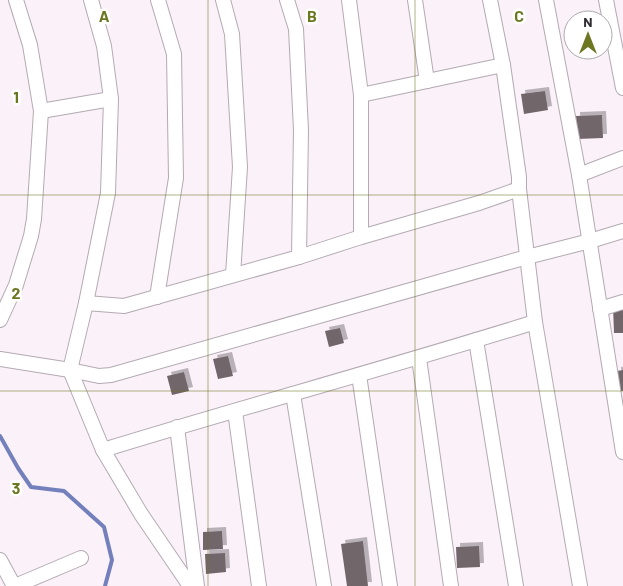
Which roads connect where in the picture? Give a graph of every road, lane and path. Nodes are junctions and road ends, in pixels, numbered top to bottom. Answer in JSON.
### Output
{"nodes":[{"id":1,"x":16,"y":0,"type":"edge"},
{"id":2,"x":91,"y":0,"type":"edge"},
{"id":3,"x":158,"y":0,"type":"edge"},
{"id":4,"x":223,"y":0,"type":"edge"},
{"id":5,"x":288,"y":0,"type":"edge"},
{"id":6,"x":349,"y":0,"type":"edge"},
{"id":7,"x":415,"y":0,"type":"edge"},
{"id":8,"x":490,"y":0,"type":"edge"},
{"id":9,"x":546,"y":0,"type":"edge"},
{"id":10,"x":606,"y":0,"type":"edge"},
{"id":11,"x":503,"y":64,"type":"junction"},
{"id":12,"x":427,"y":81,"type":"junction"},
{"id":13,"x":623,"y":88,"type":"edge"},
{"id":14,"x":361,"y":95,"type":"junction"},
{"id":15,"x":111,"y":99,"type":"junction"},
{"id":16,"x":42,"y":111,"type":"junction"},
{"id":17,"x":623,"y":158,"type":"edge"},
{"id":18,"x":579,"y":175,"type":"junction"},
{"id":19,"x":519,"y":189,"type":"junction"},
{"id":20,"x":623,"y":231,"type":"edge"},
{"id":21,"x":361,"y":237,"type":"junction"},
{"id":22,"x":590,"y":241,"type":"junction"},
{"id":23,"x":299,"y":257,"type":"junction"},
{"id":24,"x":527,"y":257,"type":"junction"},
{"id":25,"x":233,"y":276,"type":"junction"},
{"id":26,"x":157,"y":297,"type":"junction"},
{"id":27,"x":623,"y":302,"type":"edge"},
{"id":28,"x":86,"y":303,"type":"junction"},
{"id":29,"x":600,"y":309,"type":"junction"},
{"id":30,"x":0,"y":320,"type":"edge"},
{"id":31,"x":535,"y":322,"type":"junction"},
{"id":32,"x":476,"y":340,"type":"junction"},
{"id":33,"x":419,"y":358,"type":"junction"},
{"id":34,"x":0,"y":359,"type":"edge"},
{"id":35,"x":70,"y":370,"type":"junction"},
{"id":36,"x":359,"y":375,"type":"junction"},
{"id":37,"x":293,"y":394,"type":"junction"},
{"id":38,"x":235,"y":410,"type":"junction"},
{"id":39,"x":177,"y":427,"type":"junction"},
{"id":40,"x":103,"y":450,"type":"junction"},
{"id":41,"x":623,"y":452,"type":"edge"},
{"id":42,"x":81,"y":558,"type":"dead end"},
{"id":43,"x":0,"y":560,"type":"edge"},
{"id":44,"x":14,"y":586,"type":"edge"},
{"id":45,"x":190,"y":586,"type":"edge"},
{"id":46,"x":197,"y":586,"type":"edge"},
{"id":47,"x":259,"y":586,"type":"edge"},
{"id":48,"x":324,"y":586,"type":"edge"},
{"id":49,"x":390,"y":586,"type":"edge"},
{"id":50,"x":451,"y":586,"type":"edge"},
{"id":51,"x":516,"y":586,"type":"edge"},
{"id":52,"x":580,"y":586,"type":"edge"}],
"edges":[{"from":1,"to":16,"type":"street"},
{"from":2,"to":15,"type":"street"},
{"from":3,"to":26,"type":"street"},
{"from":4,"to":25,"type":"street"},
{"from":5,"to":23,"type":"street"},
{"from":6,"to":14,"type":"street"},
{"from":7,"to":12,"type":"street"},
{"from":8,"to":11,"type":"street"},
{"from":9,"to":18,"type":"street"},
{"from":10,"to":13,"type":"street"},
{"from":11,"to":12,"type":"street"},
{"from":11,"to":19,"type":"street"},
{"from":12,"to":14,"type":"street"},
{"from":14,"to":21,"type":"street"},
{"from":15,"to":16,"type":"street"},
{"from":15,"to":28,"type":"street"},
{"from":16,"to":30,"type":"street"},
{"from":17,"to":18,"type":"street"},
{"from":18,"to":22,"type":"street"},
{"from":19,"to":21,"type":"street"},
{"from":19,"to":24,"type":"street"},
{"from":20,"to":22,"type":"street"},
{"from":21,"to":23,"type":"street"},
{"from":22,"to":24,"type":"street"},
{"from":22,"to":29,"type":"street"},
{"from":23,"to":25,"type":"street"},
{"from":24,"to":31,"type":"street"},
{"from":24,"to":35,"type":"street"},
{"from":25,"to":26,"type":"street"},
{"from":26,"to":28,"type":"street"},
{"from":27,"to":29,"type":"street"},
{"from":28,"to":35,"type":"street"},
{"from":29,"to":41,"type":"street"},
{"from":31,"to":32,"type":"street"},
{"from":31,"to":52,"type":"street"},
{"from":32,"to":33,"type":"street"},
{"from":32,"to":51,"type":"street"},
{"from":33,"to":36,"type":"street"},
{"from":33,"to":50,"type":"street"},
{"from":34,"to":35,"type":"street"},
{"from":35,"to":40,"type":"street"},
{"from":36,"to":37,"type":"street"},
{"from":36,"to":49,"type":"street"},
{"from":37,"to":38,"type":"street"},
{"from":37,"to":48,"type":"street"},
{"from":38,"to":39,"type":"street"},
{"from":38,"to":47,"type":"street"},
{"from":39,"to":40,"type":"street"},
{"from":39,"to":46,"type":"street"},
{"from":40,"to":45,"type":"street"},
{"from":42,"to":44,"type":"street"},
{"from":43,"to":44,"type":"street"}]}
